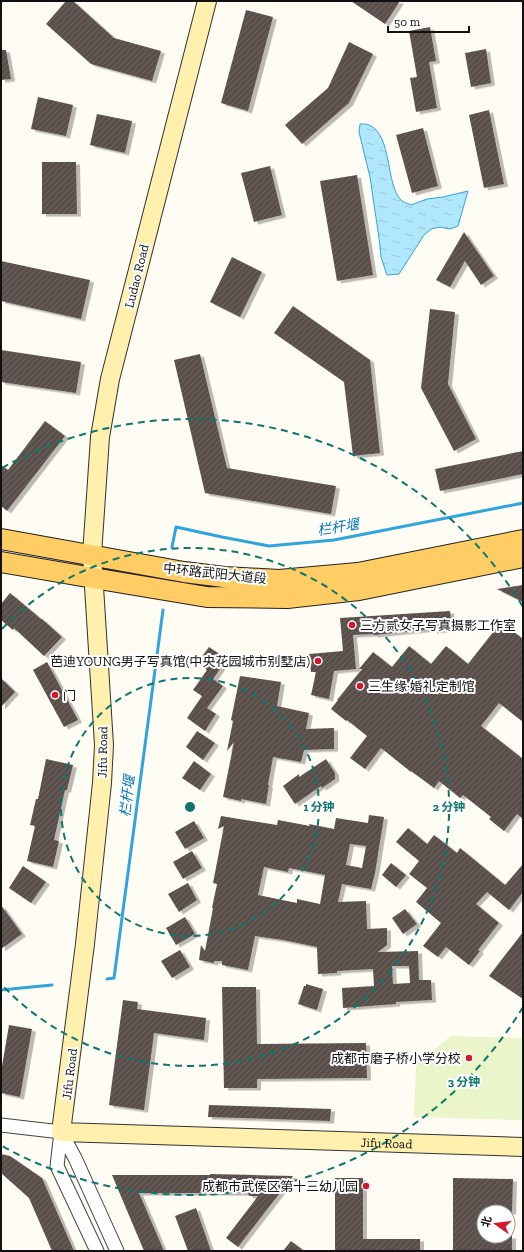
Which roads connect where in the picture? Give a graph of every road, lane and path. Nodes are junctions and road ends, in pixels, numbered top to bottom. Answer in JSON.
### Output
{"nodes":[{"id":1,"x":207,"y":1,"type":"edge"},
{"id":2,"x":1,"y":538,"type":"edge"},
{"id":3,"x":523,"y":540,"type":"edge"},
{"id":4,"x":92,"y":555,"type":"junction"},
{"id":5,"x":523,"y":556,"type":"edge"},
{"id":6,"x":1,"y":562,"type":"edge"},
{"id":7,"x":94,"y":578,"type":"junction"},
{"id":8,"x":1,"y":1125,"type":"edge"},
{"id":9,"x":62,"y":1132,"type":"junction"},
{"id":10,"x":523,"y":1147,"type":"edge"},
{"id":11,"x":97,"y":1251,"type":"edge"},
{"id":12,"x":117,"y":1251,"type":"edge"}],
"edges":[{"from":1,"to":4,"type":"street","name":"Ludao Road"},
{"from":2,"to":4,"type":"main road","name":"中环路武阳大道段"},
{"from":3,"to":4,"type":"main road","name":"中环路武阳大道段"},
{"from":4,"to":7,"type":"street","name":"Jifu Road"},
{"from":5,"to":7,"type":"main road","name":"中环路武阳大道段"},
{"from":6,"to":7,"type":"main road","name":"中环路武阳大道段"},
{"from":7,"to":9,"type":"street","name":"Jifu Road"},
{"from":8,"to":9,"type":"street"},
{"from":9,"to":10,"type":"street","name":"Jifu Road"},
{"from":9,"to":11,"type":"street"},
{"from":9,"to":12,"type":"street"}]}
